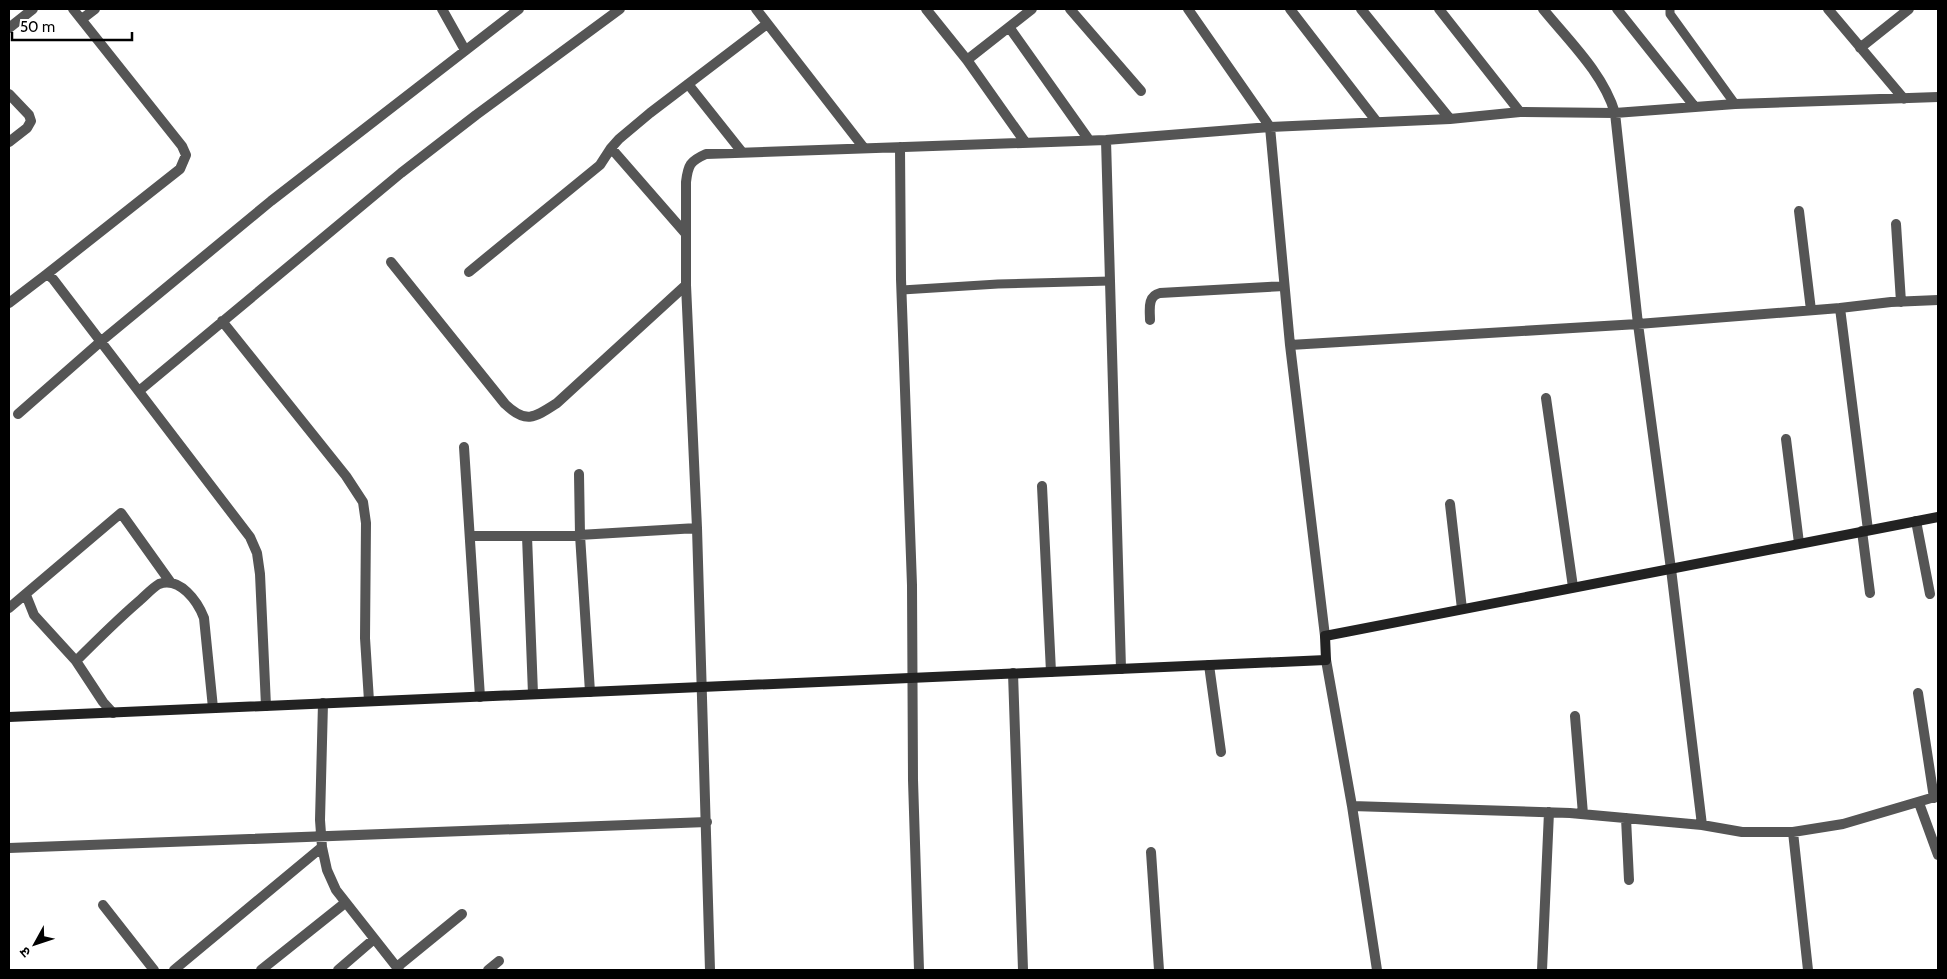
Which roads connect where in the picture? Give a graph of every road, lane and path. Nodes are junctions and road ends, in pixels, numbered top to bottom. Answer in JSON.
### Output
{"nodes":[{"id":1,"x":33,"y":9,"type":"edge"},
{"id":2,"x":73,"y":9,"type":"edge"},
{"id":3,"x":95,"y":9,"type":"edge"},
{"id":4,"x":442,"y":9,"type":"edge"},
{"id":5,"x":519,"y":9,"type":"edge"},
{"id":6,"x":620,"y":9,"type":"edge"},
{"id":7,"x":756,"y":9,"type":"edge"},
{"id":8,"x":926,"y":9,"type":"edge"},
{"id":9,"x":1032,"y":9,"type":"edge"},
{"id":10,"x":1070,"y":9,"type":"edge"},
{"id":11,"x":1188,"y":9,"type":"edge"},
{"id":12,"x":1290,"y":9,"type":"edge"},
{"id":13,"x":1361,"y":9,"type":"edge"},
{"id":14,"x":1439,"y":9,"type":"edge"},
{"id":15,"x":1543,"y":9,"type":"edge"},
{"id":16,"x":1617,"y":9,"type":"edge"},
{"id":17,"x":1670,"y":9,"type":"edge"},
{"id":18,"x":1828,"y":9,"type":"edge"},
{"id":19,"x":1910,"y":9,"type":"edge"},
{"id":20,"x":82,"y":19,"type":"junction"},
{"id":21,"x":767,"y":24,"type":"junction"},
{"id":22,"x":1009,"y":27,"type":"junction"},
{"id":23,"x":9,"y":28,"type":"edge"},
{"id":24,"x":1860,"y":48,"type":"junction"},
{"id":25,"x":466,"y":50,"type":"junction"},
{"id":26,"x":967,"y":60,"type":"junction"},
{"id":27,"x":688,"y":84,"type":"junction"},
{"id":28,"x":1140,"y":91,"type":"dead end"},
{"id":29,"x":9,"y":94,"type":"edge"},
{"id":30,"x":1938,"y":97,"type":"edge"},
{"id":31,"x":1904,"y":99,"type":"junction"},
{"id":32,"x":1735,"y":104,"type":"junction"},
{"id":33,"x":1696,"y":107,"type":"junction"},
{"id":34,"x":1520,"y":112,"type":"junction"},
{"id":35,"x":1615,"y":113,"type":"junction"},
{"id":36,"x":1450,"y":120,"type":"junction"},
{"id":37,"x":1377,"y":122,"type":"junction"},
{"id":38,"x":1270,"y":126,"type":"junction"},
{"id":39,"x":1089,"y":140,"type":"junction"},
{"id":40,"x":1106,"y":140,"type":"junction"},
{"id":41,"x":9,"y":142,"type":"edge"},
{"id":42,"x":1025,"y":142,"type":"junction"},
{"id":43,"x":900,"y":147,"type":"junction"},
{"id":44,"x":611,"y":148,"type":"junction"},
{"id":45,"x":864,"y":148,"type":"junction"},
{"id":46,"x":742,"y":152,"type":"junction"},
{"id":47,"x":1799,"y":211,"type":"dead end"},
{"id":48,"x":1896,"y":224,"type":"dead end"},
{"id":49,"x":686,"y":234,"type":"junction"},
{"id":50,"x":391,"y":262,"type":"dead end"},
{"id":51,"x":469,"y":272,"type":"dead end"},
{"id":52,"x":47,"y":274,"type":"junction"},
{"id":53,"x":1110,"y":281,"type":"junction"},
{"id":54,"x":686,"y":285,"type":"junction"},
{"id":55,"x":1284,"y":286,"type":"junction"},
{"id":56,"x":902,"y":290,"type":"junction"},
{"id":57,"x":1938,"y":300,"type":"edge"},
{"id":58,"x":1901,"y":302,"type":"junction"},
{"id":59,"x":9,"y":303,"type":"edge"},
{"id":60,"x":1840,"y":308,"type":"junction"},
{"id":61,"x":1811,"y":310,"type":"junction"},
{"id":62,"x":1150,"y":320,"type":"dead end"},
{"id":63,"x":222,"y":322,"type":"junction"},
{"id":64,"x":1638,"y":324,"type":"junction"},
{"id":65,"x":99,"y":343,"type":"junction"},
{"id":66,"x":1290,"y":345,"type":"junction"},
{"id":67,"x":138,"y":392,"type":"junction"},
{"id":68,"x":1546,"y":398,"type":"dead end"},
{"id":69,"x":18,"y":414,"type":"dead end"},
{"id":70,"x":1786,"y":439,"type":"dead end"},
{"id":71,"x":464,"y":447,"type":"dead end"},
{"id":72,"x":579,"y":474,"type":"dead end"},
{"id":73,"x":1042,"y":486,"type":"dead end"},
{"id":74,"x":1450,"y":504,"type":"dead end"},
{"id":75,"x":1938,"y":517,"type":"edge"},
{"id":76,"x":1916,"y":521,"type":"junction"},
{"id":77,"x":697,"y":528,"type":"junction"},
{"id":78,"x":1865,"y":530,"type":"junction"},
{"id":79,"x":580,"y":535,"type":"junction"},
{"id":80,"x":470,"y":536,"type":"junction"},
{"id":81,"x":527,"y":536,"type":"junction"},
{"id":82,"x":1799,"y":544,"type":"junction"},
{"id":83,"x":1671,"y":569,"type":"junction"},
{"id":84,"x":171,"y":583,"type":"junction"},
{"id":85,"x":1573,"y":587,"type":"junction"},
{"id":86,"x":1870,"y":593,"type":"dead end"},
{"id":87,"x":1930,"y":594,"type":"dead end"},
{"id":88,"x":26,"y":595,"type":"junction"},
{"id":89,"x":9,"y":608,"type":"edge"},
{"id":90,"x":1462,"y":609,"type":"junction"},
{"id":91,"x":1325,"y":636,"type":"junction"},
{"id":92,"x":1326,"y":660,"type":"junction"},
{"id":93,"x":76,"y":661,"type":"junction"},
{"id":94,"x":1209,"y":665,"type":"junction"},
{"id":95,"x":1121,"y":668,"type":"junction"},
{"id":96,"x":1051,"y":672,"type":"junction"},
{"id":97,"x":1013,"y":673,"type":"junction"},
{"id":98,"x":911,"y":678,"type":"junction"},
{"id":99,"x":703,"y":687,"type":"junction"},
{"id":100,"x":590,"y":692,"type":"junction"},
{"id":101,"x":1918,"y":692,"type":"dead end"},
{"id":102,"x":533,"y":694,"type":"junction"},
{"id":103,"x":480,"y":697,"type":"junction"},
{"id":104,"x":369,"y":702,"type":"junction"},
{"id":105,"x":323,"y":704,"type":"junction"},
{"id":106,"x":266,"y":706,"type":"junction"},
{"id":107,"x":213,"y":708,"type":"junction"},
{"id":108,"x":113,"y":713,"type":"junction"},
{"id":109,"x":1575,"y":716,"type":"dead end"},
{"id":110,"x":9,"y":717,"type":"edge"},
{"id":111,"x":1221,"y":752,"type":"dead end"},
{"id":112,"x":1936,"y":797,"type":"edge"},
{"id":113,"x":1919,"y":803,"type":"junction"},
{"id":114,"x":1352,"y":806,"type":"junction"},
{"id":115,"x":1549,"y":812,"type":"junction"},
{"id":116,"x":1583,"y":814,"type":"junction"},
{"id":117,"x":1626,"y":818,"type":"junction"},
{"id":118,"x":707,"y":822,"type":"junction"},
{"id":119,"x":1702,"y":825,"type":"junction"},
{"id":120,"x":1793,"y":832,"type":"junction"},
{"id":121,"x":321,"y":836,"type":"junction"},
{"id":122,"x":322,"y":847,"type":"junction"},
{"id":123,"x":9,"y":848,"type":"edge"},
{"id":124,"x":1151,"y":852,"type":"dead end"},
{"id":125,"x":1938,"y":855,"type":"edge"},
{"id":126,"x":1630,"y":880,"type":"dead end"},
{"id":127,"x":345,"y":903,"type":"junction"},
{"id":128,"x":104,"y":905,"type":"dead end"},
{"id":129,"x":462,"y":914,"type":"dead end"},
{"id":130,"x":374,"y":939,"type":"junction"},
{"id":131,"x":499,"y":962,"type":"dead end"},
{"id":132,"x":398,"y":969,"type":"edge"},
{"id":133,"x":154,"y":970,"type":"edge"},
{"id":134,"x":174,"y":970,"type":"edge"},
{"id":135,"x":261,"y":970,"type":"edge"},
{"id":136,"x":338,"y":970,"type":"edge"},
{"id":137,"x":488,"y":970,"type":"edge"},
{"id":138,"x":710,"y":970,"type":"edge"},
{"id":139,"x":919,"y":970,"type":"edge"},
{"id":140,"x":1023,"y":970,"type":"edge"},
{"id":141,"x":1159,"y":970,"type":"edge"},
{"id":142,"x":1377,"y":970,"type":"edge"},
{"id":143,"x":1542,"y":970,"type":"edge"},
{"id":144,"x":1808,"y":970,"type":"edge"}],
"edges":[{"from":1,"to":23,"type":"street"},
{"from":2,"to":20,"type":"street"},
{"from":3,"to":20,"type":"street"},
{"from":4,"to":25,"type":"street"},
{"from":5,"to":25,"type":"street"},
{"from":6,"to":63,"type":"street"},
{"from":7,"to":21,"type":"street"},
{"from":8,"to":26,"type":"street"},
{"from":9,"to":22,"type":"street"},
{"from":10,"to":28,"type":"street"},
{"from":11,"to":38,"type":"street"},
{"from":12,"to":37,"type":"street"},
{"from":13,"to":36,"type":"street"},
{"from":14,"to":34,"type":"street"},
{"from":15,"to":35,"type":"street"},
{"from":16,"to":33,"type":"street"},
{"from":17,"to":32,"type":"lane"},
{"from":18,"to":24,"type":"street"},
{"from":19,"to":24,"type":"street"},
{"from":20,"to":52,"type":"street"},
{"from":21,"to":27,"type":"street"},
{"from":21,"to":45,"type":"street"},
{"from":22,"to":26,"type":"street"},
{"from":22,"to":39,"type":"street"},
{"from":24,"to":31,"type":"street"},
{"from":25,"to":65,"type":"street"},
{"from":26,"to":42,"type":"street"},
{"from":27,"to":44,"type":"street"},
{"from":27,"to":46,"type":"street"},
{"from":29,"to":41,"type":"street"},
{"from":30,"to":31,"type":"street"},
{"from":31,"to":32,"type":"street"},
{"from":32,"to":33,"type":"street"},
{"from":33,"to":35,"type":"street"},
{"from":34,"to":35,"type":"street"},
{"from":34,"to":36,"type":"street"},
{"from":35,"to":64,"type":"street"},
{"from":36,"to":37,"type":"street"},
{"from":37,"to":38,"type":"street"},
{"from":38,"to":40,"type":"street"},
{"from":38,"to":55,"type":"street"},
{"from":39,"to":40,"type":"street"},
{"from":39,"to":42,"type":"street"},
{"from":40,"to":53,"type":"street"},
{"from":42,"to":43,"type":"street"},
{"from":43,"to":45,"type":"street"},
{"from":43,"to":56,"type":"street"},
{"from":44,"to":49,"type":"street"},
{"from":44,"to":51,"type":"street"},
{"from":45,"to":46,"type":"street"},
{"from":46,"to":49,"type":"street"},
{"from":47,"to":61,"type":"street"},
{"from":48,"to":58,"type":"street"},
{"from":49,"to":54,"type":"street"},
{"from":50,"to":54,"type":"street"},
{"from":52,"to":59,"type":"street"},
{"from":52,"to":65,"type":"street"},
{"from":53,"to":56,"type":"lane"},
{"from":53,"to":95,"type":"street"},
{"from":54,"to":77,"type":"street"},
{"from":55,"to":62,"type":"street"},
{"from":55,"to":66,"type":"street"},
{"from":56,"to":98,"type":"street"},
{"from":57,"to":58,"type":"street"},
{"from":58,"to":60,"type":"street"},
{"from":60,"to":61,"type":"street"},
{"from":60,"to":78,"type":"street"},
{"from":61,"to":64,"type":"street"},
{"from":63,"to":67,"type":"street"},
{"from":63,"to":104,"type":"street"},
{"from":64,"to":66,"type":"street"},
{"from":64,"to":83,"type":"street"},
{"from":65,"to":67,"type":"street"},
{"from":65,"to":69,"type":"street"},
{"from":66,"to":91,"type":"street"},
{"from":67,"to":106,"type":"street"},
{"from":68,"to":85,"type":"street"},
{"from":70,"to":82,"type":"street"},
{"from":71,"to":80,"type":"street"},
{"from":72,"to":79,"type":"street"},
{"from":73,"to":96,"type":"street"},
{"from":74,"to":90,"type":"street"},
{"from":75,"to":76,"type":"street"},
{"from":76,"to":78,"type":"street"},
{"from":76,"to":87,"type":"street"},
{"from":77,"to":79,"type":"street"},
{"from":77,"to":99,"type":"street"},
{"from":78,"to":82,"type":"street"},
{"from":78,"to":86,"type":"street"},
{"from":79,"to":81,"type":"street"},
{"from":79,"to":100,"type":"street"},
{"from":80,"to":81,"type":"street"},
{"from":80,"to":103,"type":"street"},
{"from":81,"to":102,"type":"street"},
{"from":82,"to":83,"type":"street"},
{"from":83,"to":85,"type":"street"},
{"from":83,"to":119,"type":"street"},
{"from":84,"to":88,"type":"street"},
{"from":84,"to":93,"type":"street"},
{"from":84,"to":107,"type":"street"},
{"from":85,"to":90,"type":"street"},
{"from":88,"to":89,"type":"street"},
{"from":88,"to":93,"type":"street"},
{"from":90,"to":91,"type":"street"},
{"from":91,"to":92,"type":"street"},
{"from":92,"to":94,"type":"street"},
{"from":92,"to":114,"type":"street"},
{"from":93,"to":108,"type":"street"},
{"from":94,"to":95,"type":"street"},
{"from":94,"to":111,"type":"street"},
{"from":95,"to":96,"type":"street"},
{"from":96,"to":97,"type":"street"},
{"from":97,"to":98,"type":"street"},
{"from":97,"to":140,"type":"street"},
{"from":98,"to":99,"type":"street"},
{"from":98,"to":139,"type":"street"},
{"from":99,"to":100,"type":"street"},
{"from":99,"to":118,"type":"street"},
{"from":100,"to":102,"type":"street"},
{"from":101,"to":112,"type":"street"},
{"from":102,"to":103,"type":"street"},
{"from":103,"to":104,"type":"street"},
{"from":104,"to":105,"type":"street"},
{"from":105,"to":106,"type":"street"},
{"from":105,"to":121,"type":"street"},
{"from":106,"to":107,"type":"street"},
{"from":107,"to":108,"type":"street"},
{"from":108,"to":110,"type":"street"},
{"from":109,"to":116,"type":"street"},
{"from":112,"to":113,"type":"street"},
{"from":113,"to":120,"type":"street"},
{"from":113,"to":125,"type":"street"},
{"from":114,"to":115,"type":"street"},
{"from":114,"to":142,"type":"street"},
{"from":115,"to":116,"type":"street"},
{"from":115,"to":143,"type":"street"},
{"from":116,"to":117,"type":"street"},
{"from":117,"to":119,"type":"street"},
{"from":117,"to":126,"type":"street"},
{"from":118,"to":121,"type":"street"},
{"from":118,"to":138,"type":"street"},
{"from":119,"to":120,"type":"street"},
{"from":120,"to":144,"type":"street"},
{"from":121,"to":122,"type":"street"},
{"from":121,"to":123,"type":"street"},
{"from":122,"to":127,"type":"street"},
{"from":122,"to":134,"type":"street"},
{"from":124,"to":141,"type":"street"},
{"from":127,"to":130,"type":"street"},
{"from":127,"to":135,"type":"street"},
{"from":128,"to":133,"type":"street"},
{"from":129,"to":132,"type":"street"},
{"from":130,"to":132,"type":"street"},
{"from":130,"to":136,"type":"street"},
{"from":131,"to":137,"type":"street"}]}
